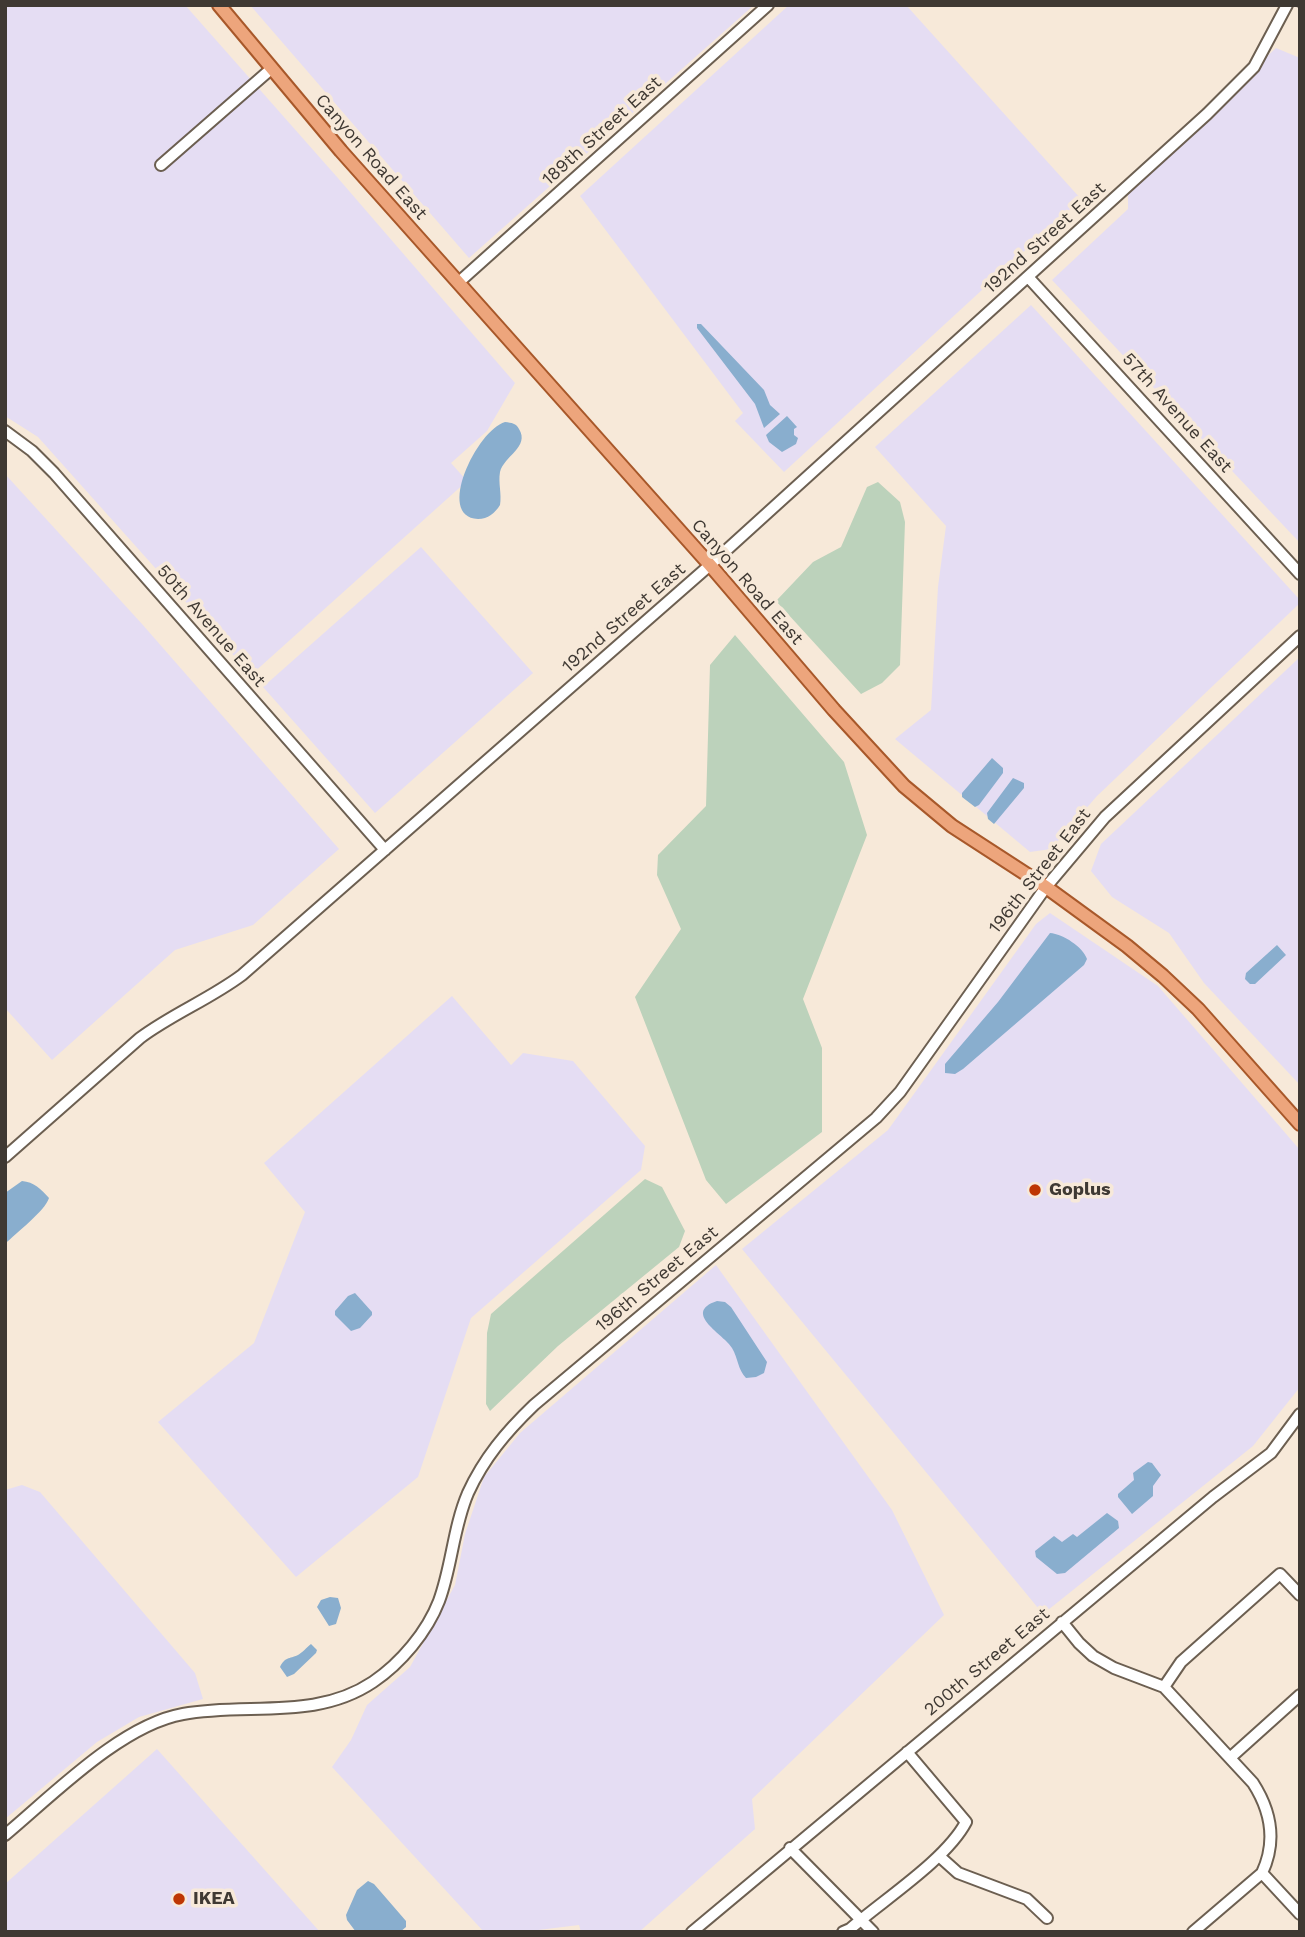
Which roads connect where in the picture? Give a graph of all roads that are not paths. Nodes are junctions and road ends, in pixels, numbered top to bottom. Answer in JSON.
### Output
{"nodes":[{"id":1,"x":219,"y":5,"type":"edge"},
{"id":2,"x":768,"y":5,"type":"edge"},
{"id":3,"x":1287,"y":5,"type":"edge"},
{"id":4,"x":271,"y":69,"type":"junction"},
{"id":5,"x":161,"y":165,"type":"dead end"},
{"id":6,"x":1028,"y":277,"type":"junction"},
{"id":7,"x":459,"y":282,"type":"junction"},
{"id":8,"x":5,"y":431,"type":"edge"},
{"id":9,"x":710,"y":565,"type":"junction"},
{"id":10,"x":1300,"y":574,"type":"edge"},
{"id":11,"x":1300,"y":636,"type":"edge"},
{"id":12,"x":385,"y":850,"type":"junction"},
{"id":13,"x":1046,"y":887,"type":"junction"},
{"id":14,"x":1300,"y":1124,"type":"edge"},
{"id":15,"x":5,"y":1157,"type":"edge"},
{"id":16,"x":1300,"y":1415,"type":"edge"},
{"id":17,"x":1300,"y":1595,"type":"edge"},
{"id":18,"x":1062,"y":1622,"type":"junction"},
{"id":19,"x":1164,"y":1687,"type":"junction"},
{"id":20,"x":1300,"y":1695,"type":"edge"},
{"id":21,"x":907,"y":1752,"type":"junction"},
{"id":22,"x":1231,"y":1757,"type":"junction"},
{"id":23,"x":5,"y":1835,"type":"edge"},
{"id":24,"x":790,"y":1848,"type":"junction"},
{"id":25,"x":939,"y":1856,"type":"junction"},
{"id":26,"x":1262,"y":1873,"type":"junction"},
{"id":27,"x":1300,"y":1914,"type":"edge"},
{"id":28,"x":1047,"y":1918,"type":"dead end"},
{"id":29,"x":861,"y":1919,"type":"junction"},
{"id":30,"x":692,"y":1932,"type":"edge"},
{"id":31,"x":843,"y":1932,"type":"edge"},
{"id":32,"x":873,"y":1932,"type":"edge"},
{"id":33,"x":1193,"y":1932,"type":"edge"}],
"edges":[{"from":1,"to":4,"type":"main road","name":"Canyon Road East"},
{"from":2,"to":7,"type":"street","name":"189th Street East"},
{"from":3,"to":6,"type":"street","name":"192nd Street East"},
{"from":4,"to":5,"type":"street"},
{"from":4,"to":7,"type":"main road","name":"Canyon Road East"},
{"from":6,"to":9,"type":"street","name":"192nd Street East"},
{"from":6,"to":10,"type":"street","name":"57th Avenue East"},
{"from":7,"to":9,"type":"main road","name":"Canyon Road East"},
{"from":8,"to":12,"type":"street","name":"50th Avenue East"},
{"from":9,"to":12,"type":"street","name":"192nd Street East"},
{"from":9,"to":13,"type":"main road","name":"Canyon Road East"},
{"from":11,"to":13,"type":"street","name":"196th Street East"},
{"from":12,"to":15,"type":"street","name":"192nd Street East"},
{"from":13,"to":14,"type":"main road","name":"Canyon Road East"},
{"from":13,"to":23,"type":"street","name":"196th Street East"},
{"from":16,"to":18,"type":"street","name":"200th Street East"},
{"from":17,"to":19,"type":"street"},
{"from":18,"to":19,"type":"street"},
{"from":18,"to":21,"type":"street","name":"200th Street East"},
{"from":19,"to":22,"type":"street"},
{"from":20,"to":22,"type":"street"},
{"from":21,"to":24,"type":"street","name":"200th Street East"},
{"from":21,"to":25,"type":"street"},
{"from":22,"to":26,"type":"street"},
{"from":24,"to":29,"type":"street"},
{"from":24,"to":30,"type":"street","name":"200th Street East"},
{"from":25,"to":28,"type":"street"},
{"from":25,"to":29,"type":"street"},
{"from":26,"to":27,"type":"street"},
{"from":26,"to":33,"type":"street"},
{"from":29,"to":31,"type":"street"},
{"from":29,"to":32,"type":"street"}]}
